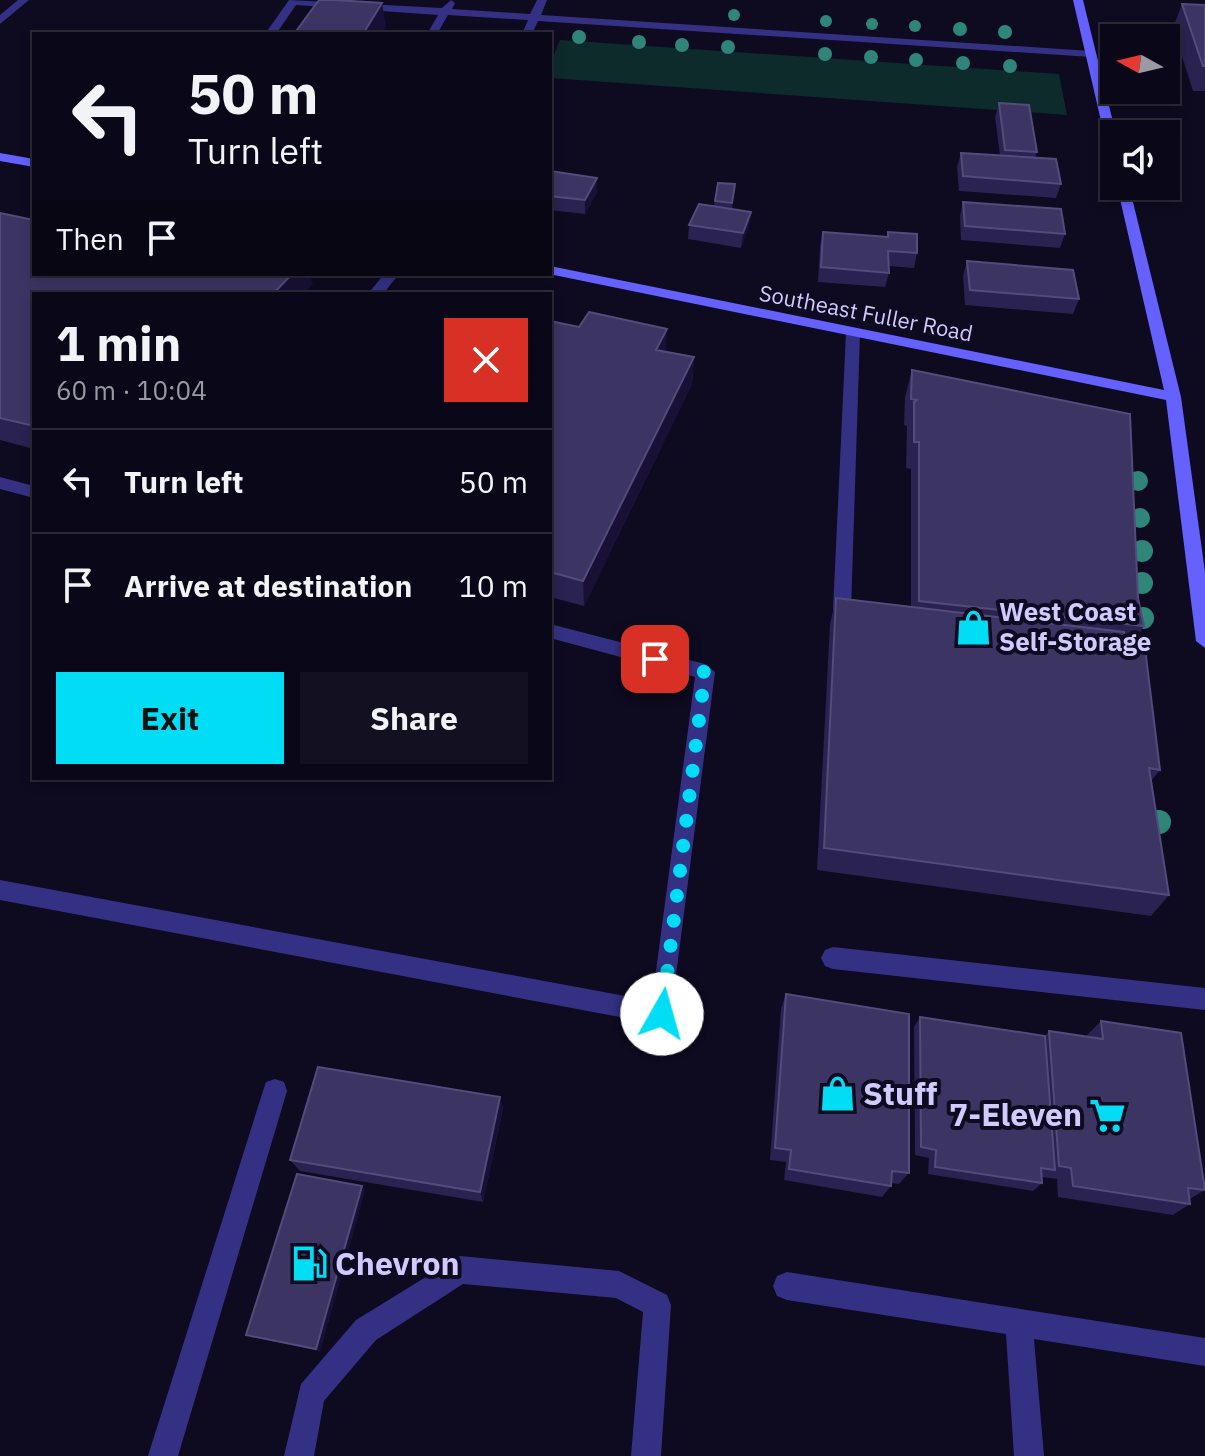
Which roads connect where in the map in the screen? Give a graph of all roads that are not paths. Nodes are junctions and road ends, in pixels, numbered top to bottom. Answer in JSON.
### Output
{"nodes":[{"id":1,"x":24,"y":0,"type":"edge"},
{"id":2,"x":451,"y":0,"type":"edge"},
{"id":3,"x":542,"y":0,"type":"edge"},
{"id":4,"x":1078,"y":0,"type":"edge"},
{"id":5,"x":294,"y":1,"type":"edge"},
{"id":6,"x":444,"y":13,"type":"junction"},
{"id":7,"x":534,"y":18,"type":"junction"},
{"id":8,"x":0,"y":21,"type":"edge"},
{"id":9,"x":271,"y":32,"type":"edge"},
{"id":10,"x":433,"y":32,"type":"edge"},
{"id":11,"x":528,"y":32,"type":"edge"},
{"id":12,"x":1091,"y":54,"type":"junction"},
{"id":13,"x":1107,"y":120,"type":"edge"},
{"id":14,"x":0,"y":157,"type":"edge"},
{"id":15,"x":32,"y":163,"type":"edge"},
{"id":16,"x":1126,"y":200,"type":"edge"},
{"id":17,"x":552,"y":270,"type":"edge"},
{"id":18,"x":390,"y":276,"type":"edge"},
{"id":19,"x":377,"y":292,"type":"edge"},
{"id":20,"x":853,"y":333,"type":"junction"},
{"id":21,"x":1173,"y":397,"type":"junction"},
{"id":22,"x":2,"y":487,"type":"edge"},
{"id":23,"x":32,"y":492,"type":"edge"},
{"id":24,"x":842,"y":610,"type":"edge"},
{"id":25,"x":552,"y":632,"type":"edge"},
{"id":26,"x":1205,"y":641,"type":"edge"},
{"id":27,"x":0,"y":890,"type":"edge"},
{"id":28,"x":833,"y":958,"type":"dead end"},
{"id":29,"x":1205,"y":999,"type":"edge"},
{"id":30,"x":275,"y":1091,"type":"dead end"},
{"id":31,"x":787,"y":1286,"type":"dead end"},
{"id":32,"x":1019,"y":1323,"type":"junction"},
{"id":33,"x":1205,"y":1352,"type":"edge"},
{"id":34,"x":163,"y":1456,"type":"edge"},
{"id":35,"x":299,"y":1456,"type":"edge"},
{"id":36,"x":646,"y":1456,"type":"edge"},
{"id":37,"x":1029,"y":1456,"type":"edge"}],
"edges":[{"from":1,"to":8,"type":"street"},
{"from":2,"to":6,"type":"street"},
{"from":3,"to":7,"type":"street"},
{"from":4,"to":12,"type":"street"},
{"from":5,"to":6,"type":"street"},
{"from":5,"to":9,"type":"street"},
{"from":6,"to":7,"type":"street"},
{"from":6,"to":10,"type":"street"},
{"from":7,"to":11,"type":"street"},
{"from":7,"to":12,"type":"street"},
{"from":12,"to":13,"type":"street"},
{"from":14,"to":15,"type":"street"},
{"from":16,"to":21,"type":"street"},
{"from":17,"to":20,"type":"street","name":"Southeast Fuller Road"},
{"from":18,"to":19,"type":"street"},
{"from":20,"to":21,"type":"street","name":"Southeast Fuller Road"},
{"from":20,"to":24,"type":"street"},
{"from":21,"to":26,"type":"street"},
{"from":22,"to":23,"type":"street"},
{"from":25,"to":27,"type":"street"},
{"from":28,"to":29,"type":"street"},
{"from":30,"to":34,"type":"street"},
{"from":31,"to":32,"type":"street"},
{"from":32,"to":33,"type":"street"},
{"from":32,"to":37,"type":"street"},
{"from":35,"to":36,"type":"street"}]}
